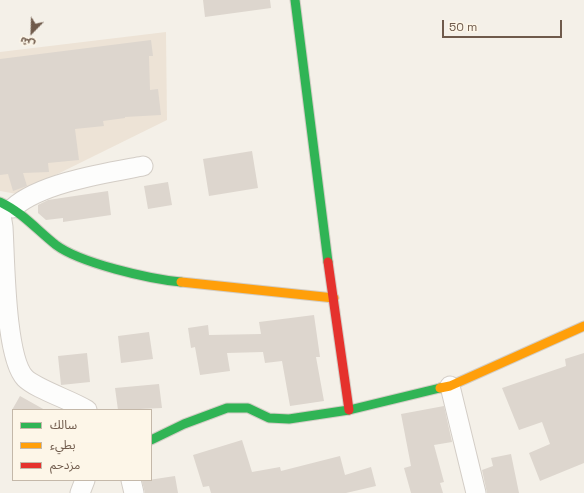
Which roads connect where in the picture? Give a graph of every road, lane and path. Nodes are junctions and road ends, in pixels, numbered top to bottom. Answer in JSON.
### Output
{"nodes":[{"id":1,"x":295,"y":0,"type":"edge"},
{"id":2,"x":142,"y":166,"type":"dead end"},
{"id":3,"x":4,"y":206,"type":"edge"},
{"id":4,"x":334,"y":298,"type":"junction"},
{"id":5,"x":584,"y":326,"type":"edge"},
{"id":6,"x":450,"y":386,"type":"junction"},
{"id":7,"x":86,"y":409,"type":"edge"},
{"id":8,"x":349,"y":410,"type":"junction"},
{"id":9,"x":152,"y":440,"type":"edge"},
{"id":10,"x":85,"y":481,"type":"edge"},
{"id":11,"x":131,"y":481,"type":"edge"},
{"id":12,"x":80,"y":493,"type":"edge"},
{"id":13,"x":134,"y":493,"type":"edge"},
{"id":14,"x":476,"y":493,"type":"edge"}],
"edges":[{"from":1,"to":4,"type":"street"},
{"from":2,"to":3,"type":"street"},
{"from":3,"to":4,"type":"street"},
{"from":3,"to":7,"type":"street"},
{"from":4,"to":8,"type":"street"},
{"from":5,"to":6,"type":"street"},
{"from":6,"to":8,"type":"street"},
{"from":6,"to":14,"type":"street"},
{"from":8,"to":9,"type":"street"},
{"from":10,"to":12,"type":"street"},
{"from":11,"to":13,"type":"street"}]}
